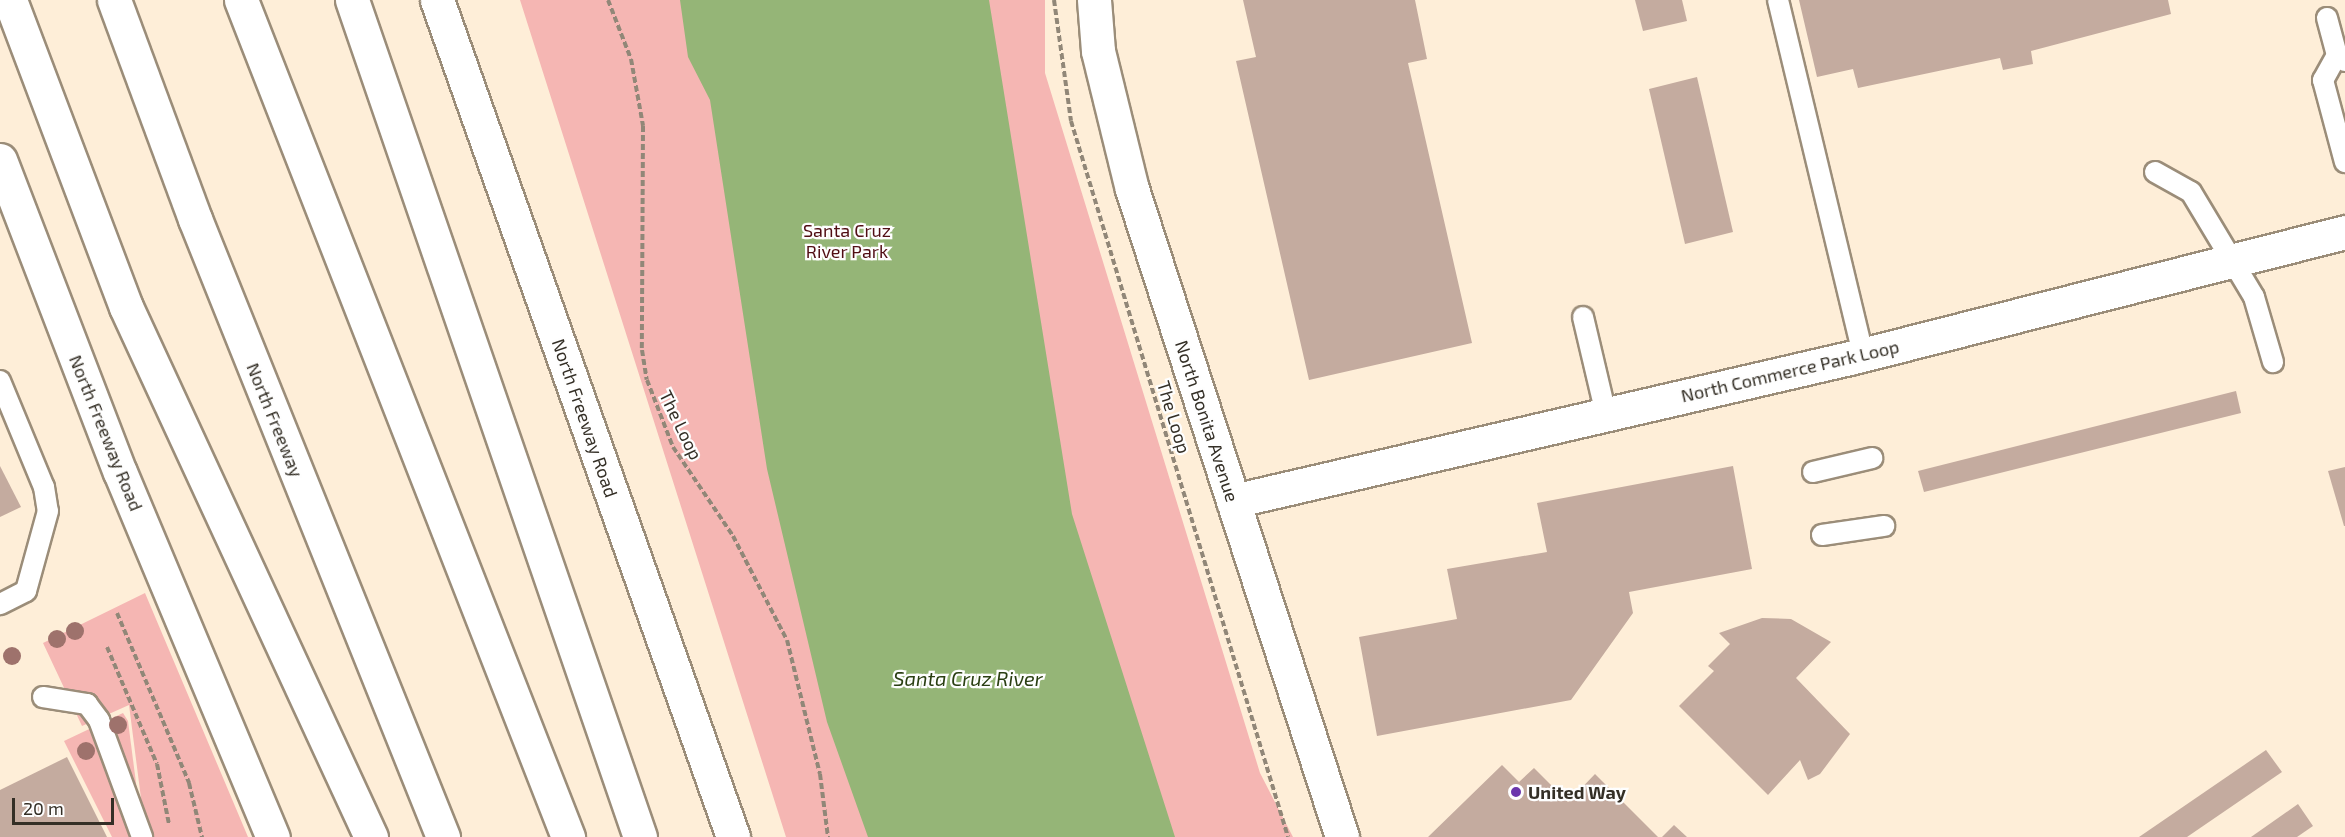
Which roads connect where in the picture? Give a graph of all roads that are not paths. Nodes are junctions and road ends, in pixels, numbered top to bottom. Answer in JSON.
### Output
{"nodes":[{"id":1,"x":10,"y":0,"type":"edge"},
{"id":2,"x":114,"y":0,"type":"edge"},
{"id":3,"x":241,"y":0,"type":"edge"},
{"id":4,"x":352,"y":0,"type":"edge"},
{"id":5,"x":437,"y":0,"type":"edge"},
{"id":6,"x":1094,"y":0,"type":"edge"},
{"id":7,"x":1778,"y":0,"type":"edge"},
{"id":8,"x":2327,"y":18,"type":"dead end"},
{"id":9,"x":2341,"y":58,"type":"edge"},
{"id":10,"x":0,"y":160,"type":"edge"},
{"id":11,"x":2345,"y":162,"type":"edge"},
{"id":12,"x":2155,"y":172,"type":"dead end"},
{"id":13,"x":2345,"y":232,"type":"edge"},
{"id":14,"x":2233,"y":261,"type":"junction"},
{"id":15,"x":1583,"y":317,"type":"dead end"},
{"id":16,"x":1863,"y":354,"type":"junction"},
{"id":17,"x":2273,"y":362,"type":"dead end"},
{"id":18,"x":0,"y":381,"type":"edge"},
{"id":19,"x":1606,"y":414,"type":"junction"},
{"id":20,"x":1872,"y":458,"type":"dead end"},
{"id":21,"x":1812,"y":472,"type":"dead end"},
{"id":22,"x":1233,"y":501,"type":"junction"},
{"id":23,"x":1884,"y":526,"type":"dead end"},
{"id":24,"x":1822,"y":535,"type":"dead end"},
{"id":25,"x":0,"y":604,"type":"edge"},
{"id":26,"x":42,"y":698,"type":"dead end"},
{"id":27,"x":142,"y":837,"type":"edge"},
{"id":28,"x":273,"y":837,"type":"edge"},
{"id":29,"x":371,"y":837,"type":"edge"},
{"id":30,"x":443,"y":837,"type":"edge"},
{"id":31,"x":567,"y":837,"type":"edge"},
{"id":32,"x":640,"y":837,"type":"edge"},
{"id":33,"x":733,"y":837,"type":"edge"},
{"id":34,"x":1342,"y":837,"type":"edge"}],
"edges":[{"from":1,"to":29,"type":"main road"},
{"from":2,"to":30,"type":"main road","name":"North Freeway"},
{"from":3,"to":31,"type":"main road"},
{"from":4,"to":32,"type":"main road"},
{"from":5,"to":33,"type":"main road","name":"North Freeway Road"},
{"from":6,"to":22,"type":"main road","name":"North Bonita Avenue"},
{"from":7,"to":16,"type":"lane"},
{"from":8,"to":9,"type":"lane"},
{"from":9,"to":11,"type":"lane"},
{"from":10,"to":28,"type":"main road","name":"North Freeway Road"},
{"from":12,"to":14,"type":"lane"},
{"from":13,"to":14,"type":"main road","name":"North Commerce Park Loop"},
{"from":14,"to":16,"type":"main road","name":"North Commerce Park Loop"},
{"from":14,"to":17,"type":"lane"},
{"from":15,"to":19,"type":"lane"},
{"from":16,"to":19,"type":"main road","name":"North Commerce Park Loop"},
{"from":18,"to":25,"type":"lane"},
{"from":19,"to":22,"type":"main road","name":"North Commerce Park Loop"},
{"from":20,"to":21,"type":"lane"},
{"from":22,"to":34,"type":"main road","name":"North Bonita Avenue"},
{"from":23,"to":24,"type":"lane"},
{"from":26,"to":27,"type":"lane"}]}
